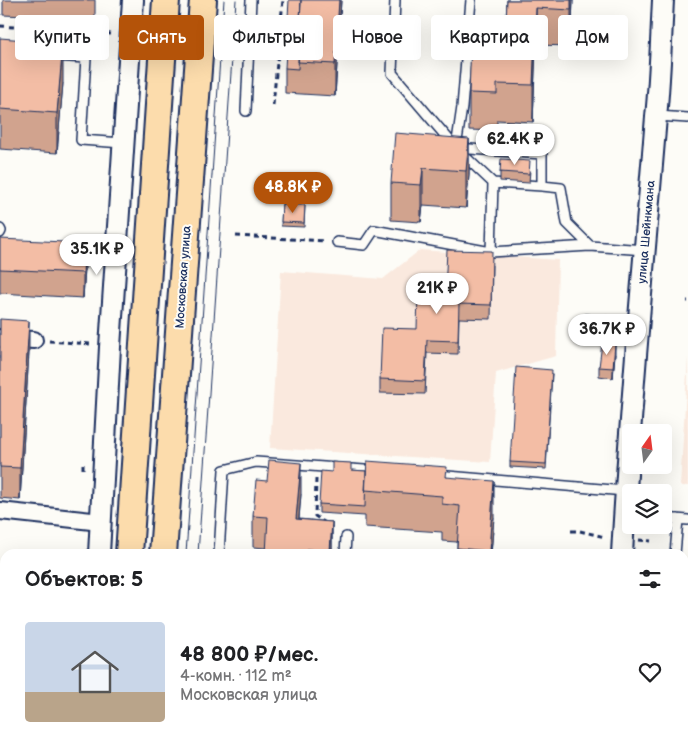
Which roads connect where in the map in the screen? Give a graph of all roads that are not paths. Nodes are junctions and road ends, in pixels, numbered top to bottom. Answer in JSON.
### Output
{"nodes":[{"id":1,"x":133,"y":0,"type":"edge"},
{"id":2,"x":166,"y":0,"type":"edge"},
{"id":3,"x":203,"y":0,"type":"edge"},
{"id":4,"x":251,"y":0,"type":"edge"},
{"id":5,"x":395,"y":0,"type":"edge"},
{"id":6,"x":471,"y":0,"type":"edge"},
{"id":7,"x":663,"y":0,"type":"edge"},
{"id":8,"x":86,"y":60,"type":"edge"},
{"id":9,"x":246,"y":111,"type":"dead end"},
{"id":10,"x":657,"y":116,"type":"junction"},
{"id":11,"x":688,"y":118,"type":"edge"},
{"id":12,"x":123,"y":143,"type":"junction"},
{"id":13,"x":456,"y":148,"type":"junction"},
{"id":14,"x":493,"y":183,"type":"junction"},
{"id":15,"x":542,"y":186,"type":"junction"},
{"id":16,"x":0,"y":229,"type":"edge"},
{"id":17,"x":0,"y":233,"type":"edge"},
{"id":18,"x":337,"y":242,"type":"road end"},
{"id":19,"x":590,"y":246,"type":"junction"},
{"id":20,"x":645,"y":250,"type":"junction"},
{"id":21,"x":491,"y":252,"type":"junction"},
{"id":22,"x":0,"y":338,"type":"edge"},
{"id":23,"x":34,"y":340,"type":"road end"},
{"id":24,"x":386,"y":471,"type":"edge"},
{"id":25,"x":426,"y":474,"type":"edge"},
{"id":26,"x":626,"y":484,"type":"edge"},
{"id":27,"x":622,"y":491,"type":"edge"},
{"id":28,"x":0,"y":511,"type":"edge"},
{"id":29,"x":672,"y":519,"type":"edge"},
{"id":30,"x":678,"y":519,"type":"junction"},
{"id":31,"x":688,"y":520,"type":"edge"},
{"id":32,"x":102,"y":522,"type":"junction"},
{"id":33,"x":625,"y":534,"type":"edge"},
{"id":34,"x":346,"y":537,"type":"road end"},
{"id":35,"x":99,"y":549,"type":"edge"},
{"id":36,"x":129,"y":549,"type":"edge"},
{"id":37,"x":163,"y":549,"type":"edge"},
{"id":38,"x":220,"y":549,"type":"edge"},
{"id":39,"x":345,"y":549,"type":"edge"},
{"id":40,"x":623,"y":549,"type":"edge"},
{"id":41,"x":675,"y":549,"type":"edge"}],
"edges":[{"from":1,"to":12,"type":"street"},
{"from":2,"to":36,"type":"main road"},
{"from":3,"to":37,"type":"main road","name":"Московская улица"},
{"from":4,"to":9,"type":"lane"},
{"from":5,"to":13,"type":"lane"},
{"from":6,"to":13,"type":"lane"},
{"from":7,"to":10,"type":"street","name":"улица Шейнкмана"},
{"from":8,"to":12,"type":"lane"},
{"from":10,"to":11,"type":"lane"},
{"from":10,"to":20,"type":"street","name":"улица Шейнкмана"},
{"from":12,"to":32,"type":"street"},
{"from":13,"to":14,"type":"lane"},
{"from":13,"to":15,"type":"lane"},
{"from":14,"to":15,"type":"lane"},
{"from":14,"to":21,"type":"lane"},
{"from":15,"to":19,"type":"lane"},
{"from":16,"to":17,"type":"lane"},
{"from":18,"to":21,"type":"lane"},
{"from":19,"to":20,"type":"lane"},
{"from":19,"to":21,"type":"lane"},
{"from":20,"to":26,"type":"street","name":"улица Шейнкмана"},
{"from":22,"to":23,"type":"street"},
{"from":24,"to":38,"type":"lane"},
{"from":25,"to":27,"type":"lane"},
{"from":28,"to":32,"type":"street"},
{"from":29,"to":30,"type":"lane"},
{"from":30,"to":31,"type":"lane"},
{"from":30,"to":41,"type":"lane"},
{"from":32,"to":35,"type":"street"},
{"from":33,"to":40,"type":"street","name":"улица Шейнкмана"},
{"from":34,"to":39,"type":"lane"}]}
